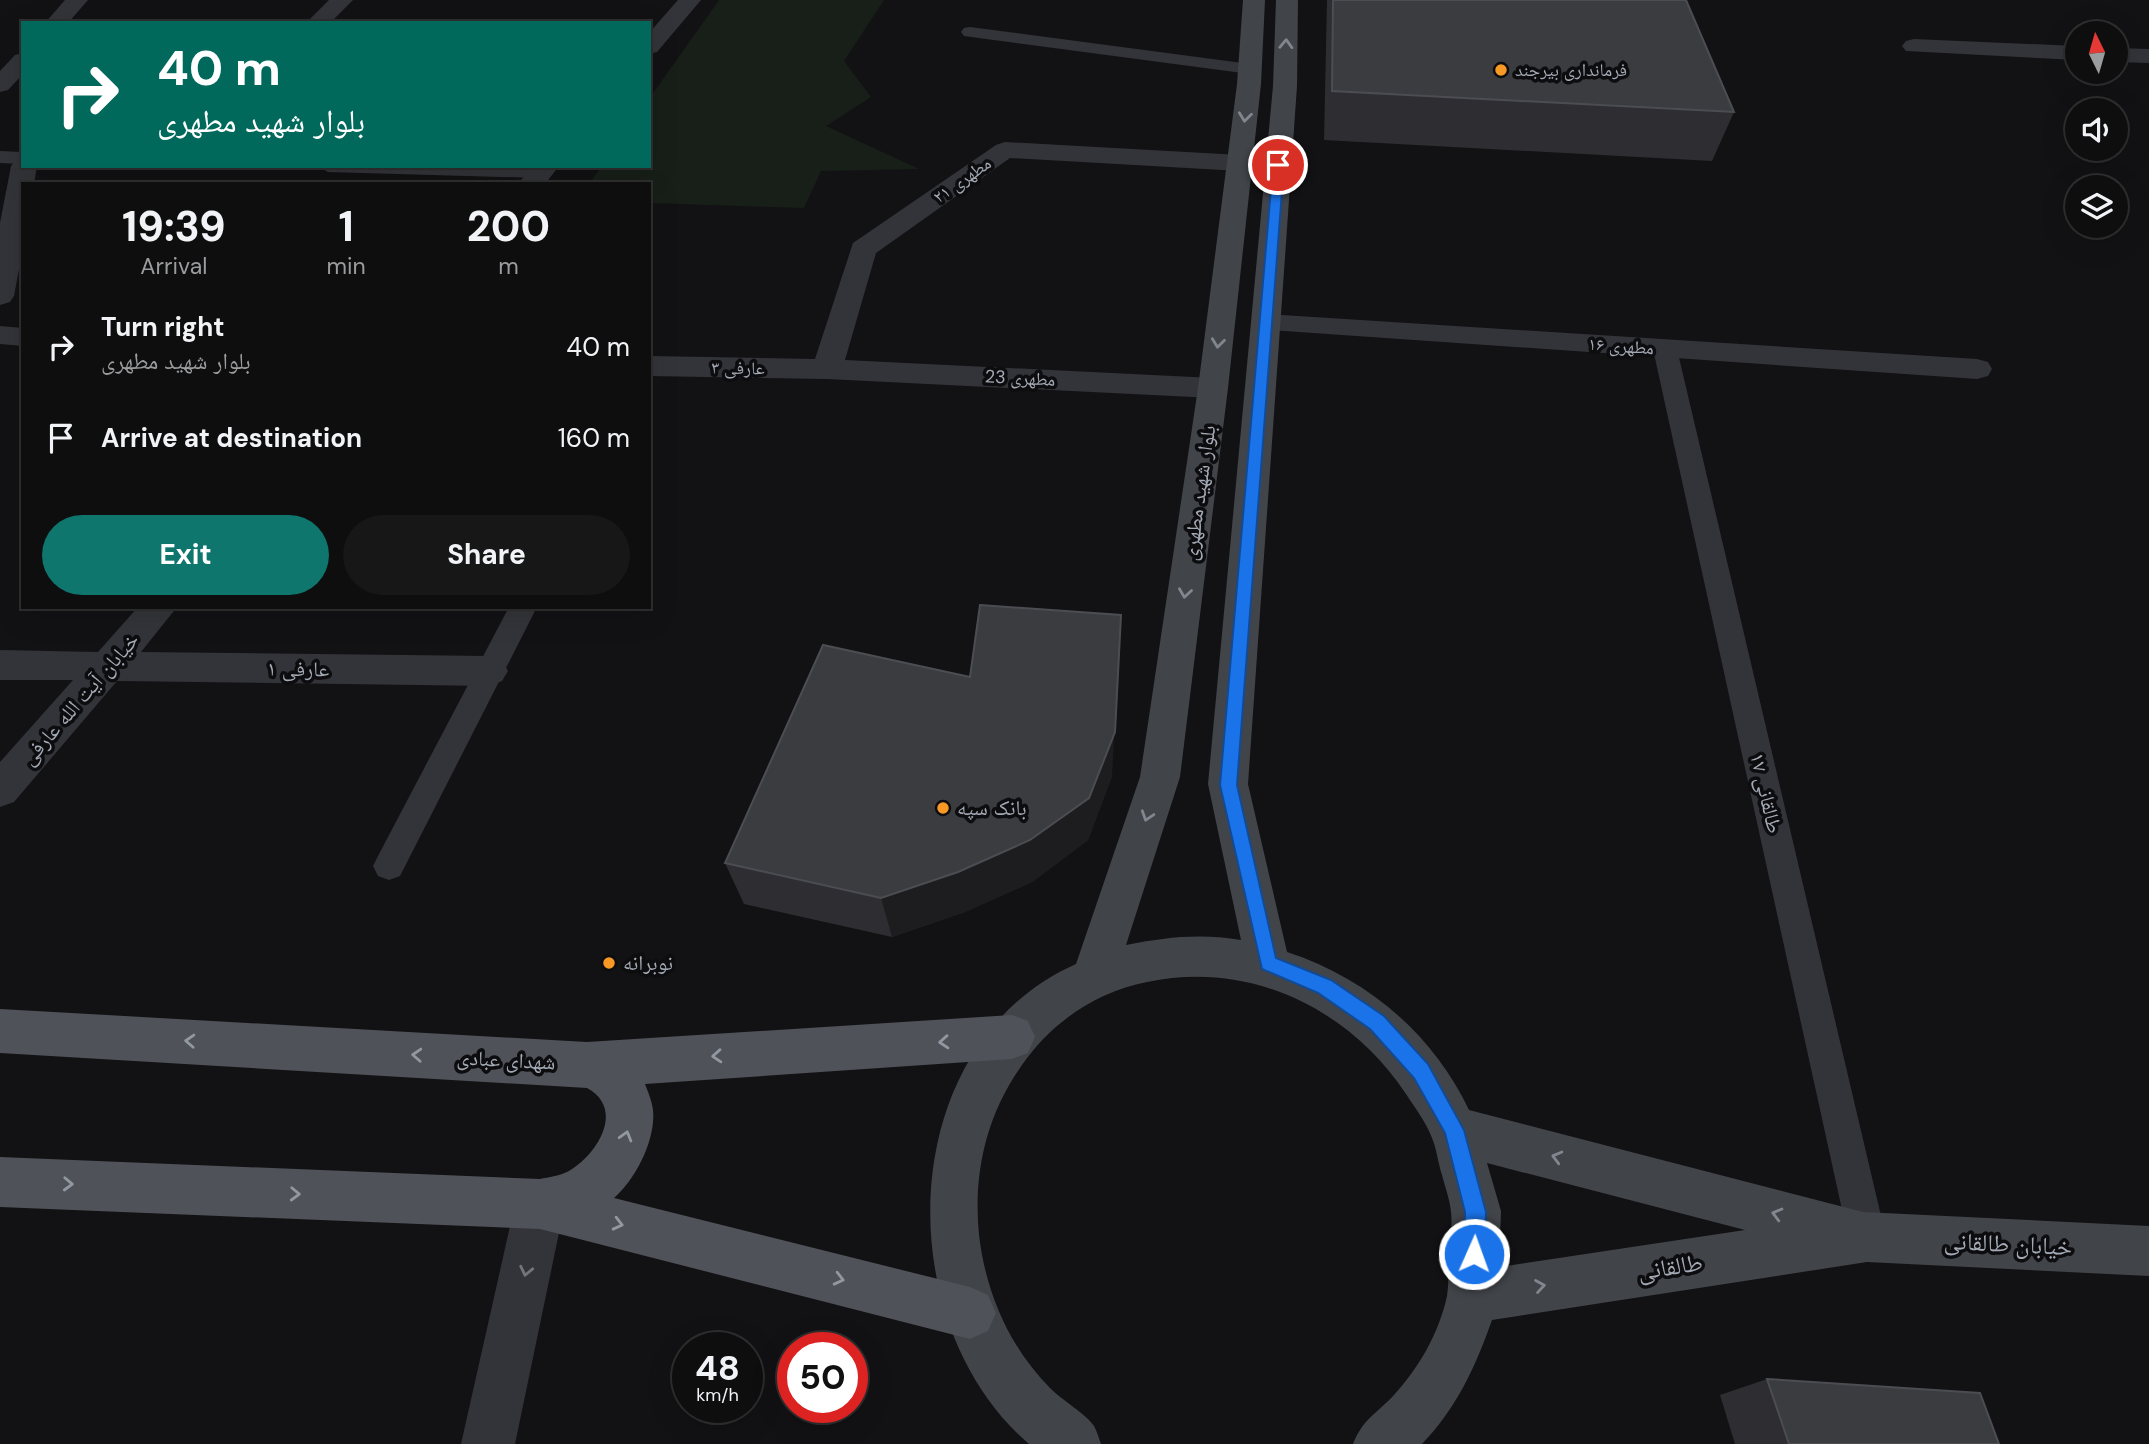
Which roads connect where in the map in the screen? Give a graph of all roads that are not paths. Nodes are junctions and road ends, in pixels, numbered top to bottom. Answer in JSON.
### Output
{"nodes":[{"id":1,"x":77,"y":0,"type":"edge"},
{"id":2,"x":342,"y":0,"type":"edge"},
{"id":3,"x":690,"y":0,"type":"edge"},
{"id":4,"x":1254,"y":0,"type":"edge"},
{"id":5,"x":1287,"y":0,"type":"edge"},
{"id":6,"x":58,"y":21,"type":"edge"},
{"id":7,"x":319,"y":21,"type":"edge"},
{"id":8,"x":970,"y":32,"type":"dead end"},
{"id":9,"x":651,"y":45,"type":"edge"},
{"id":10,"x":1914,"y":46,"type":"dead end"},
{"id":11,"x":2065,"y":52,"type":"edge"},
{"id":12,"x":2128,"y":55,"type":"edge"},
{"id":13,"x":2149,"y":56,"type":"edge"},
{"id":14,"x":21,"y":62,"type":"edge"},
{"id":15,"x":1250,"y":69,"type":"junction"},
{"id":16,"x":0,"y":85,"type":"edge"},
{"id":17,"x":21,"y":86,"type":"edge"},
{"id":18,"x":0,"y":157,"type":"edge"},
{"id":19,"x":21,"y":158,"type":"edge"},
{"id":20,"x":1240,"y":163,"type":"junction"},
{"id":21,"x":381,"y":168,"type":"edge"},
{"id":22,"x":539,"y":174,"type":"edge"},
{"id":23,"x":15,"y":182,"type":"edge"},
{"id":24,"x":18,"y":232,"type":"edge"},
{"id":25,"x":0,"y":296,"type":"edge"},
{"id":26,"x":1266,"y":323,"type":"junction"},
{"id":27,"x":0,"y":335,"type":"edge"},
{"id":28,"x":21,"y":337,"type":"edge"},
{"id":29,"x":1665,"y":349,"type":"junction"},
{"id":30,"x":651,"y":368,"type":"edge"},
{"id":31,"x":827,"y":369,"type":"junction"},
{"id":32,"x":1977,"y":369,"type":"dead end"},
{"id":33,"x":1213,"y":388,"type":"junction"},
{"id":34,"x":157,"y":609,"type":"edge"},
{"id":35,"x":522,"y":609,"type":"edge"},
{"id":36,"x":0,"y":665,"type":"edge"},
{"id":37,"x":107,"y":667,"type":"junction"},
{"id":38,"x":489,"y":671,"type":"junction"},
{"id":39,"x":0,"y":790,"type":"edge"},
{"id":40,"x":389,"y":866,"type":"dead end"},
{"id":41,"x":1268,"y":963,"type":"junction"},
{"id":42,"x":1094,"y":975,"type":"junction"},
{"id":43,"x":0,"y":1031,"type":"edge"},
{"id":44,"x":1012,"y":1037,"type":"junction"},
{"id":45,"x":587,"y":1065,"type":"junction"},
{"id":46,"x":1454,"y":1130,"type":"junction"},
{"id":47,"x":0,"y":1182,"type":"edge"},
{"id":48,"x":540,"y":1204,"type":"junction"},
{"id":49,"x":1867,"y":1237,"type":"junction"},
{"id":50,"x":2149,"y":1251,"type":"edge"},
{"id":51,"x":1472,"y":1297,"type":"junction"},
{"id":52,"x":970,"y":1313,"type":"junction"},
{"id":53,"x":1395,"y":1438,"type":"edge"},
{"id":54,"x":488,"y":1444,"type":"edge"},
{"id":55,"x":1074,"y":1444,"type":"edge"}],
"edges":[{"from":1,"to":6,"type":"street"},
{"from":2,"to":7,"type":"street"},
{"from":3,"to":9,"type":"street"},
{"from":4,"to":15,"type":"main road","name":"بلوار شهید مطهری"},
{"from":26,"to":5,"type":"main road","one_way":true},
{"from":8,"to":15,"type":"lane"},
{"from":10,"to":11,"type":"street"},
{"from":12,"to":13,"type":"street"},
{"from":14,"to":16,"type":"street"},
{"from":15,"to":20,"type":"main road","name":"بلوار شهید مطهری","one_way":true},
{"from":16,"to":17,"type":"street"},
{"from":18,"to":19,"type":"lane"},
{"from":20,"to":31,"type":"street","name":"مطهری ۲۱"},
{"from":20,"to":33,"type":"main road","name":"بلوار شهید مطهری","one_way":true},
{"from":21,"to":22,"type":"lane"},
{"from":23,"to":24,"type":"street"},
{"from":24,"to":25,"type":"street"},
{"from":26,"to":29,"type":"street","name":"مطهری ۱۶"},
{"from":26,"to":41,"type":"main road"},
{"from":27,"to":28,"type":"street"},
{"from":29,"to":32,"type":"street","name":"مطهری ۱۶"},
{"from":29,"to":49,"type":"lane","name":"طالقانی ۱۷"},
{"from":30,"to":31,"type":"street","name":"عارفی ۳"},
{"from":31,"to":33,"type":"street","name":"مطهری 23"},
{"from":33,"to":42,"type":"main road","name":"بلوار شهید مطهری","one_way":true},
{"from":34,"to":37,"type":"street","name":"خیابان آیت الله عارفی"},
{"from":35,"to":38,"type":"lane"},
{"from":36,"to":37,"type":"street","name":"عارفی ۱"},
{"from":37,"to":38,"type":"street","name":"عارفی ۱"},
{"from":37,"to":39,"type":"street","name":"خیابان آیت الله عارفی"},
{"from":38,"to":40,"type":"lane"},
{"from":41,"to":42,"type":"main road"},
{"from":41,"to":46,"type":"main road"},
{"from":42,"to":44,"type":"main road"},
{"from":45,"to":43,"type":"main road","name":"شهدای عبادی","one_way":true},
{"from":44,"to":45,"type":"main road","name":"شهدای عبادی","one_way":true},
{"from":44,"to":52,"type":"main road"},
{"from":48,"to":45,"type":"main road","one_way":true},
{"from":49,"to":46,"type":"main road","one_way":true},
{"from":46,"to":51,"type":"main road"},
{"from":47,"to":48,"type":"main road","one_way":true},
{"from":48,"to":52,"type":"main road","one_way":true},
{"from":48,"to":54,"type":"street","one_way":true},
{"from":49,"to":50,"type":"main road","name":"خیابان طالقانی"},
{"from":51,"to":49,"type":"main road","name":"طالقانی","one_way":true},
{"from":51,"to":53,"type":"main road"},
{"from":52,"to":55,"type":"main road"}]}
